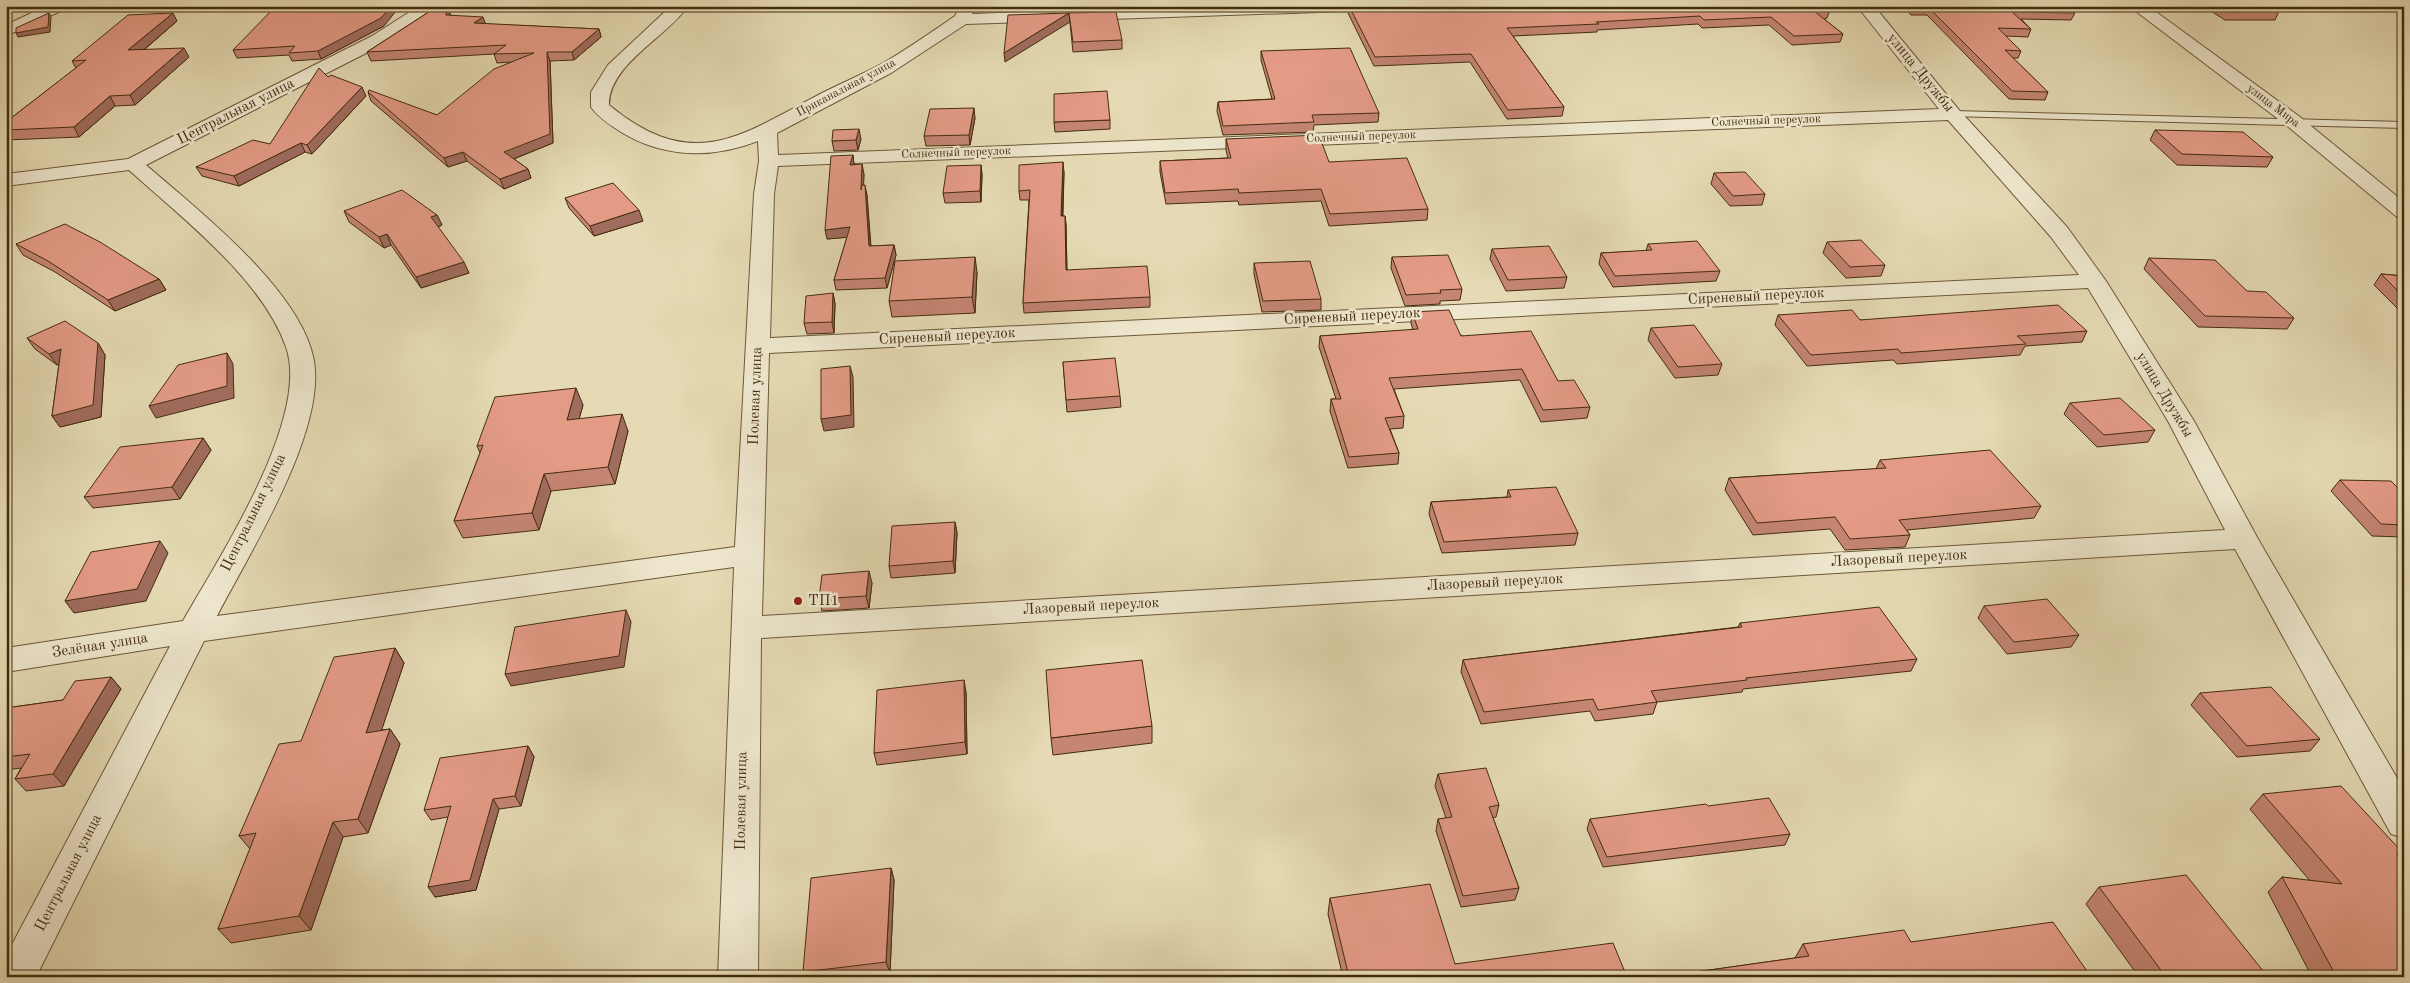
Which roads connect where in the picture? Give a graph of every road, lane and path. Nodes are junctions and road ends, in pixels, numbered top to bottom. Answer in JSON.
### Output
{"nodes":[{"id":1,"x":59,"y":6,"type":"edge"},
{"id":2,"x":430,"y":6,"type":"edge"},
{"id":3,"x":680,"y":6,"type":"edge"},
{"id":4,"x":1347,"y":6,"type":"edge"},
{"id":5,"x":1865,"y":6,"type":"edge"},
{"id":6,"x":2137,"y":6,"type":"edge"},
{"id":7,"x":965,"y":12,"type":"edge"},
{"id":8,"x":6,"y":31,"type":"edge"},
{"id":9,"x":1953,"y":114,"type":"junction"},
{"id":10,"x":2293,"y":121,"type":"junction"},
{"id":11,"x":2404,"y":125,"type":"edge"},
{"id":12,"x":767,"y":131,"type":"junction"},
{"id":13,"x":769,"y":161,"type":"junction"},
{"id":14,"x":133,"y":164,"type":"junction"},
{"id":15,"x":6,"y":180,"type":"edge"},
{"id":16,"x":2404,"y":212,"type":"edge"},
{"id":17,"x":2095,"y":281,"type":"junction"},
{"id":18,"x":758,"y":346,"type":"junction"},
{"id":19,"x":2244,"y":539,"type":"junction"},
{"id":20,"x":750,"y":555,"type":"junction"},
{"id":21,"x":746,"y":628,"type":"junction"},
{"id":22,"x":193,"y":631,"type":"junction"},
{"id":23,"x":6,"y":660,"type":"edge"},
{"id":24,"x":2404,"y":823,"type":"edge"},
{"id":25,"x":16,"y":977,"type":"edge"},
{"id":26,"x":738,"y":977,"type":"edge"}],
"edges":[{"from":1,"to":8,"type":"street"},
{"from":2,"to":14,"type":"street","name":"Центральная улица"},
{"from":3,"to":12,"type":"street"},
{"from":4,"to":7,"type":"street"},
{"from":5,"to":9,"type":"street","name":"улица Дружбы"},
{"from":6,"to":10,"type":"street","name":"улица Мира"},
{"from":7,"to":12,"type":"street","name":"Приканальная улица"},
{"from":9,"to":10,"type":"lane"},
{"from":9,"to":13,"type":"street","name":"Солнечный переулок"},
{"from":9,"to":17,"type":"street","name":"улица Дружбы"},
{"from":10,"to":11,"type":"lane"},
{"from":10,"to":16,"type":"street","name":"улица Мира"},
{"from":12,"to":13,"type":"street","name":"Полевая улица"},
{"from":13,"to":18,"type":"street","name":"Полевая улица"},
{"from":14,"to":15,"type":"street"},
{"from":14,"to":22,"type":"street","name":"Центральная улица"},
{"from":17,"to":18,"type":"street","name":"Сиреневый переулок"},
{"from":17,"to":19,"type":"street","name":"улица Дружбы"},
{"from":18,"to":20,"type":"street","name":"Полевая улица"},
{"from":19,"to":21,"type":"street","name":"Лазоревый переулок"},
{"from":19,"to":24,"type":"street","name":"улица Дружбы"},
{"from":20,"to":21,"type":"street","name":"Полевая улица"},
{"from":20,"to":22,"type":"street","name":"Зелёная улица"},
{"from":21,"to":26,"type":"street","name":"Полевая улица"},
{"from":22,"to":23,"type":"street","name":"Зелёная улица"},
{"from":22,"to":25,"type":"street","name":"Центральная улица"}]}
